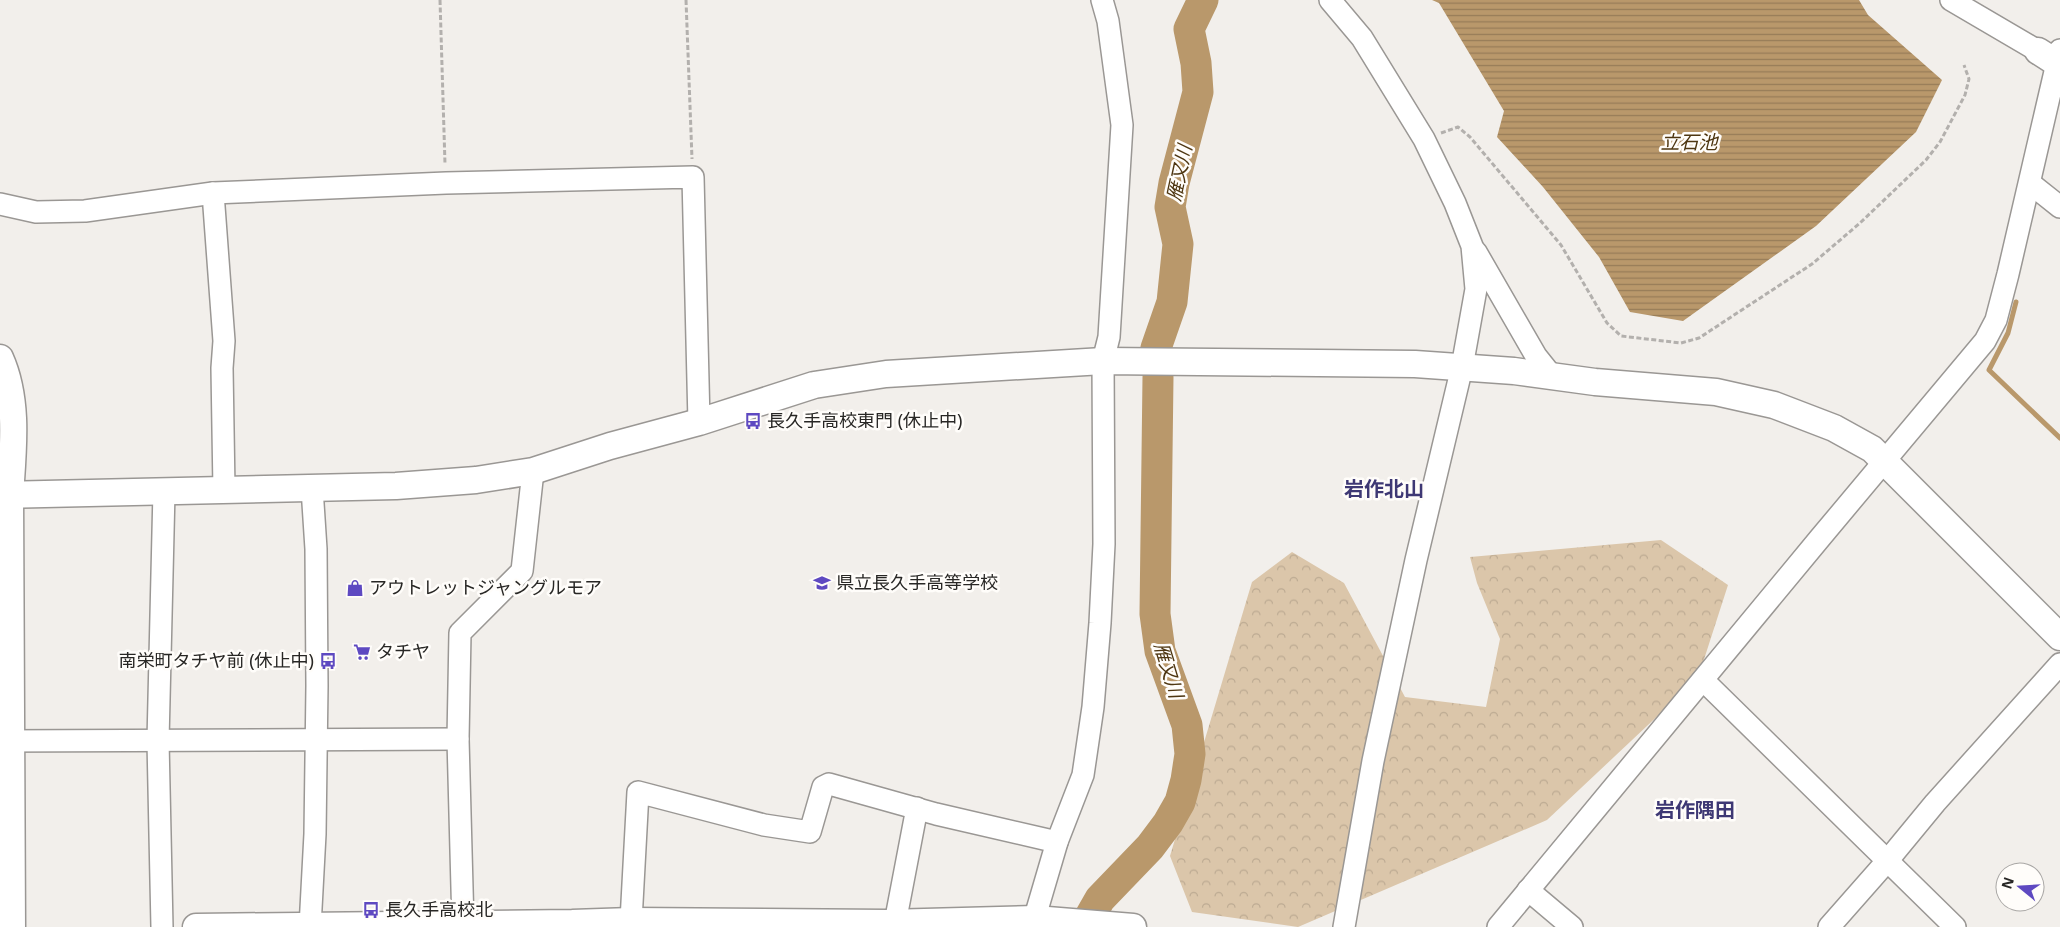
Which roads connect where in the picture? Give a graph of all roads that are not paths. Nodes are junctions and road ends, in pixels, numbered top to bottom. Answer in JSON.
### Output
{"nodes":[{"id":1,"x":1102,"y":0,"type":"edge"},
{"id":2,"x":1330,"y":0,"type":"edge"},
{"id":3,"x":1951,"y":0,"type":"edge"},
{"id":4,"x":2054,"y":57,"type":"edge"},
{"id":5,"x":2031,"y":184,"type":"junction"},
{"id":6,"x":213,"y":193,"type":"junction"},
{"id":7,"x":0,"y":204,"type":"edge"},
{"id":8,"x":2060,"y":206,"type":"edge"},
{"id":9,"x":1472,"y":246,"type":"junction"},
{"id":10,"x":0,"y":358,"type":"edge"},
{"id":11,"x":1103,"y":361,"type":"junction"},
{"id":12,"x":1462,"y":367,"type":"junction"},
{"id":13,"x":1552,"y":376,"type":"junction"},
{"id":14,"x":699,"y":422,"type":"junction"},
{"id":15,"x":1885,"y":461,"type":"junction"},
{"id":16,"x":532,"y":471,"type":"junction"},
{"id":17,"x":312,"y":488,"type":"junction"},
{"id":18,"x":224,"y":490,"type":"junction"},
{"id":19,"x":164,"y":491,"type":"junction"},
{"id":20,"x":5,"y":495,"type":"edge"},
{"id":21,"x":2060,"y":637,"type":"edge"},
{"id":22,"x":2060,"y":664,"type":"edge"},
{"id":23,"x":1703,"y":680,"type":"junction"},
{"id":24,"x":458,"y":739,"type":"junction"},
{"id":25,"x":6,"y":741,"type":"edge"},
{"id":26,"x":158,"y":741,"type":"junction"},
{"id":27,"x":316,"y":741,"type":"junction"},
{"id":28,"x":917,"y":808,"type":"junction"},
{"id":29,"x":1058,"y":842,"type":"junction"},
{"id":30,"x":1888,"y":860,"type":"junction"},
{"id":31,"x":1528,"y":890,"type":"junction"},
{"id":32,"x":631,"y":921,"type":"junction"},
{"id":33,"x":895,"y":923,"type":"junction"},
{"id":34,"x":1034,"y":923,"type":"edge"},
{"id":35,"x":463,"y":925,"type":"junction"},
{"id":36,"x":310,"y":926,"type":"edge"},
{"id":37,"x":12,"y":927,"type":"edge"},
{"id":38,"x":162,"y":927,"type":"edge"},
{"id":39,"x":196,"y":927,"type":"edge"},
{"id":40,"x":1133,"y":927,"type":"edge"},
{"id":41,"x":1344,"y":927,"type":"edge"},
{"id":42,"x":1498,"y":927,"type":"edge"},
{"id":43,"x":1572,"y":927,"type":"edge"},
{"id":44,"x":1828,"y":927,"type":"edge"},
{"id":45,"x":1955,"y":927,"type":"edge"}],
"edges":[{"from":1,"to":11,"type":"street"},
{"from":2,"to":9,"type":"street"},
{"from":3,"to":4,"type":"street"},
{"from":4,"to":5,"type":"street"},
{"from":5,"to":8,"type":"street"},
{"from":5,"to":15,"type":"street"},
{"from":6,"to":7,"type":"street"},
{"from":6,"to":14,"type":"street"},
{"from":6,"to":18,"type":"street"},
{"from":9,"to":12,"type":"street"},
{"from":9,"to":13,"type":"street"},
{"from":10,"to":20,"type":"street"},
{"from":11,"to":12,"type":"street"},
{"from":11,"to":14,"type":"street"},
{"from":11,"to":29,"type":"street"},
{"from":12,"to":13,"type":"street"},
{"from":12,"to":41,"type":"street"},
{"from":13,"to":15,"type":"street"},
{"from":14,"to":16,"type":"street"},
{"from":15,"to":21,"type":"street"},
{"from":15,"to":23,"type":"street"},
{"from":16,"to":17,"type":"street"},
{"from":16,"to":24,"type":"street"},
{"from":17,"to":18,"type":"street"},
{"from":17,"to":27,"type":"street"},
{"from":18,"to":19,"type":"street"},
{"from":19,"to":20,"type":"street"},
{"from":19,"to":26,"type":"street"},
{"from":20,"to":25,"type":"street"},
{"from":22,"to":30,"type":"street"},
{"from":23,"to":30,"type":"street"},
{"from":23,"to":31,"type":"street"},
{"from":24,"to":27,"type":"street"},
{"from":24,"to":35,"type":"street"},
{"from":25,"to":26,"type":"street"},
{"from":25,"to":37,"type":"street"},
{"from":26,"to":27,"type":"street"},
{"from":26,"to":38,"type":"street"},
{"from":27,"to":36,"type":"street"},
{"from":28,"to":29,"type":"street"},
{"from":28,"to":32,"type":"street"},
{"from":28,"to":33,"type":"street"},
{"from":29,"to":34,"type":"street"},
{"from":30,"to":44,"type":"street"},
{"from":30,"to":45,"type":"street"},
{"from":31,"to":42,"type":"street"},
{"from":31,"to":43,"type":"street"},
{"from":32,"to":33,"type":"street"},
{"from":32,"to":35,"type":"street"},
{"from":33,"to":34,"type":"street"},
{"from":34,"to":40,"type":"street"},
{"from":35,"to":36,"type":"street"},
{"from":36,"to":39,"type":"street"}]}
